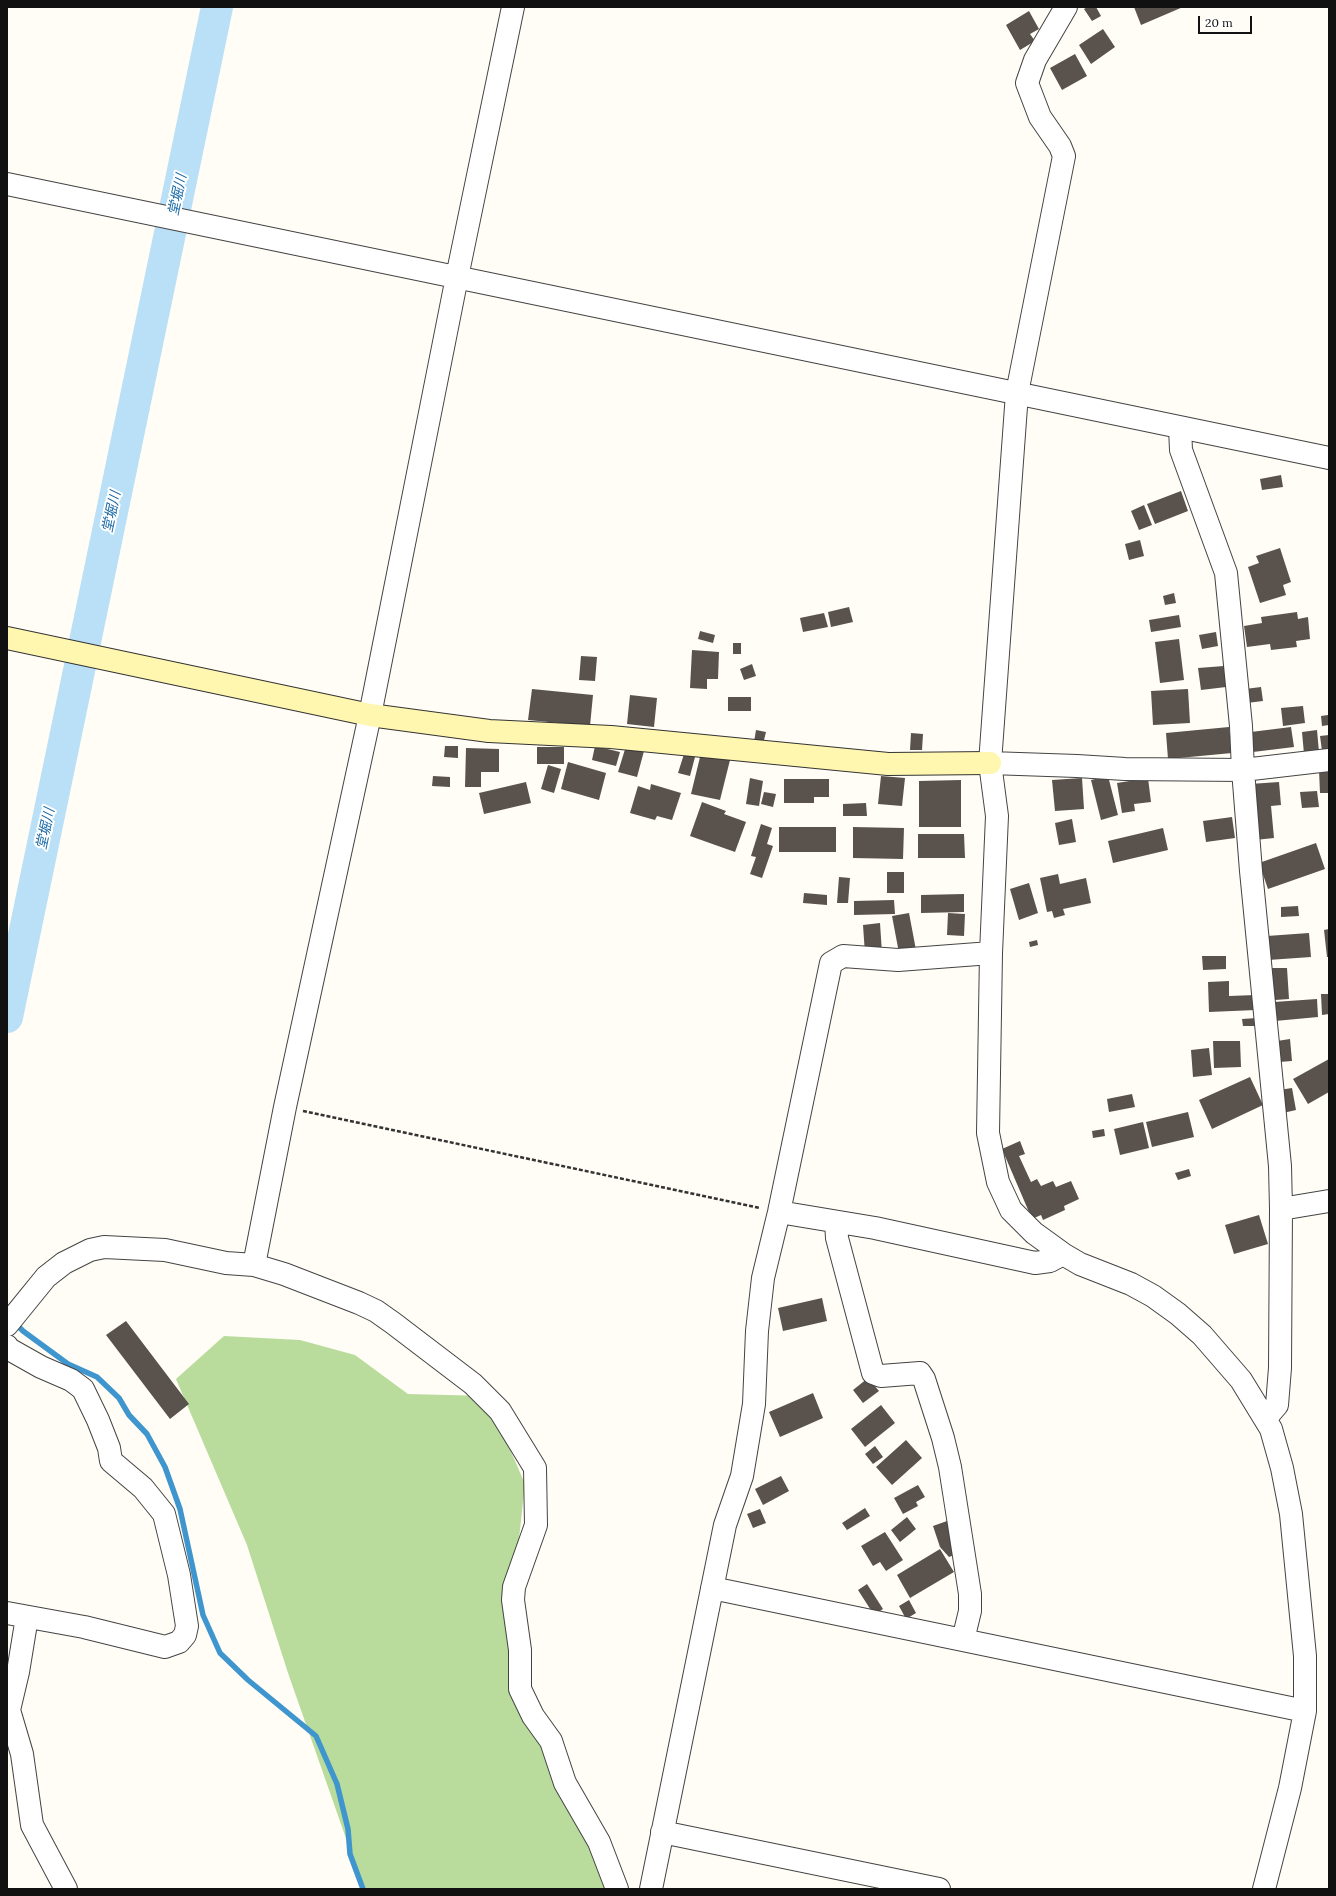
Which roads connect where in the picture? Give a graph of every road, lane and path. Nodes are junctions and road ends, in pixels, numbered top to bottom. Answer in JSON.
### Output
{"nodes":[{"id":1,"x":513,"y":7,"type":"edge"},
{"id":2,"x":1066,"y":7,"type":"edge"},
{"id":3,"x":7,"y":184,"type":"edge"},
{"id":4,"x":457,"y":277,"type":"junction"},
{"id":5,"x":1017,"y":393,"type":"junction"},
{"id":6,"x":1180,"y":428,"type":"junction"},
{"id":7,"x":1329,"y":458,"type":"edge"},
{"id":8,"x":7,"y":638,"type":"edge"},
{"id":9,"x":370,"y":715,"type":"junction"},
{"id":10,"x":1329,"y":760,"type":"edge"},
{"id":11,"x":990,"y":763,"type":"junction"},
{"id":12,"x":1242,"y":770,"type":"junction"},
{"id":13,"x":991,"y":953,"type":"junction"},
{"id":14,"x":285,"y":1107,"type":"junction"},
{"id":15,"x":1329,"y":1201,"type":"edge"},
{"id":16,"x":1281,"y":1209,"type":"junction"},
{"id":17,"x":779,"y":1212,"type":"junction"},
{"id":18,"x":836,"y":1222,"type":"junction"},
{"id":19,"x":1063,"y":1254,"type":"junction"},
{"id":20,"x":254,"y":1264,"type":"junction"},
{"id":21,"x":7,"y":1325,"type":"edge"},
{"id":22,"x":7,"y":1346,"type":"edge"},
{"id":23,"x":1265,"y":1418,"type":"junction"},
{"id":24,"x":712,"y":1588,"type":"junction"},
{"id":25,"x":17,"y":1615,"type":"edge"},
{"id":26,"x":963,"y":1640,"type":"junction"},
{"id":27,"x":1305,"y":1711,"type":"junction"},
{"id":28,"x":662,"y":1832,"type":"junction"},
{"id":29,"x":66,"y":1889,"type":"edge"},
{"id":30,"x":617,"y":1889,"type":"edge"},
{"id":31,"x":651,"y":1889,"type":"edge"},
{"id":32,"x":940,"y":1889,"type":"edge"},
{"id":33,"x":1264,"y":1889,"type":"edge"}],
"edges":[{"from":1,"to":4,"type":"street"},
{"from":2,"to":5,"type":"street"},
{"from":3,"to":4,"type":"street"},
{"from":4,"to":5,"type":"street"},
{"from":4,"to":9,"type":"street"},
{"from":5,"to":6,"type":"street"},
{"from":5,"to":11,"type":"street"},
{"from":6,"to":7,"type":"street"},
{"from":6,"to":12,"type":"street"},
{"from":8,"to":9,"type":"street"},
{"from":9,"to":11,"type":"street"},
{"from":9,"to":14,"type":"street"},
{"from":10,"to":12,"type":"street"},
{"from":11,"to":12,"type":"street"},
{"from":11,"to":13,"type":"street"},
{"from":12,"to":16,"type":"street"},
{"from":13,"to":17,"type":"street"},
{"from":13,"to":19,"type":"street"},
{"from":14,"to":17,"type":"path"},
{"from":14,"to":20,"type":"street"},
{"from":15,"to":16,"type":"street"},
{"from":16,"to":23,"type":"street"},
{"from":17,"to":18,"type":"street"},
{"from":17,"to":24,"type":"street"},
{"from":18,"to":19,"type":"street"},
{"from":18,"to":26,"type":"street"},
{"from":19,"to":23,"type":"street"},
{"from":20,"to":21,"type":"street"},
{"from":20,"to":30,"type":"street"},
{"from":22,"to":25,"type":"street"},
{"from":23,"to":27,"type":"street"},
{"from":24,"to":26,"type":"street"},
{"from":24,"to":28,"type":"street"},
{"from":25,"to":29,"type":"street"},
{"from":26,"to":27,"type":"street"},
{"from":27,"to":33,"type":"street"},
{"from":28,"to":31,"type":"street"},
{"from":28,"to":32,"type":"street"}]}
